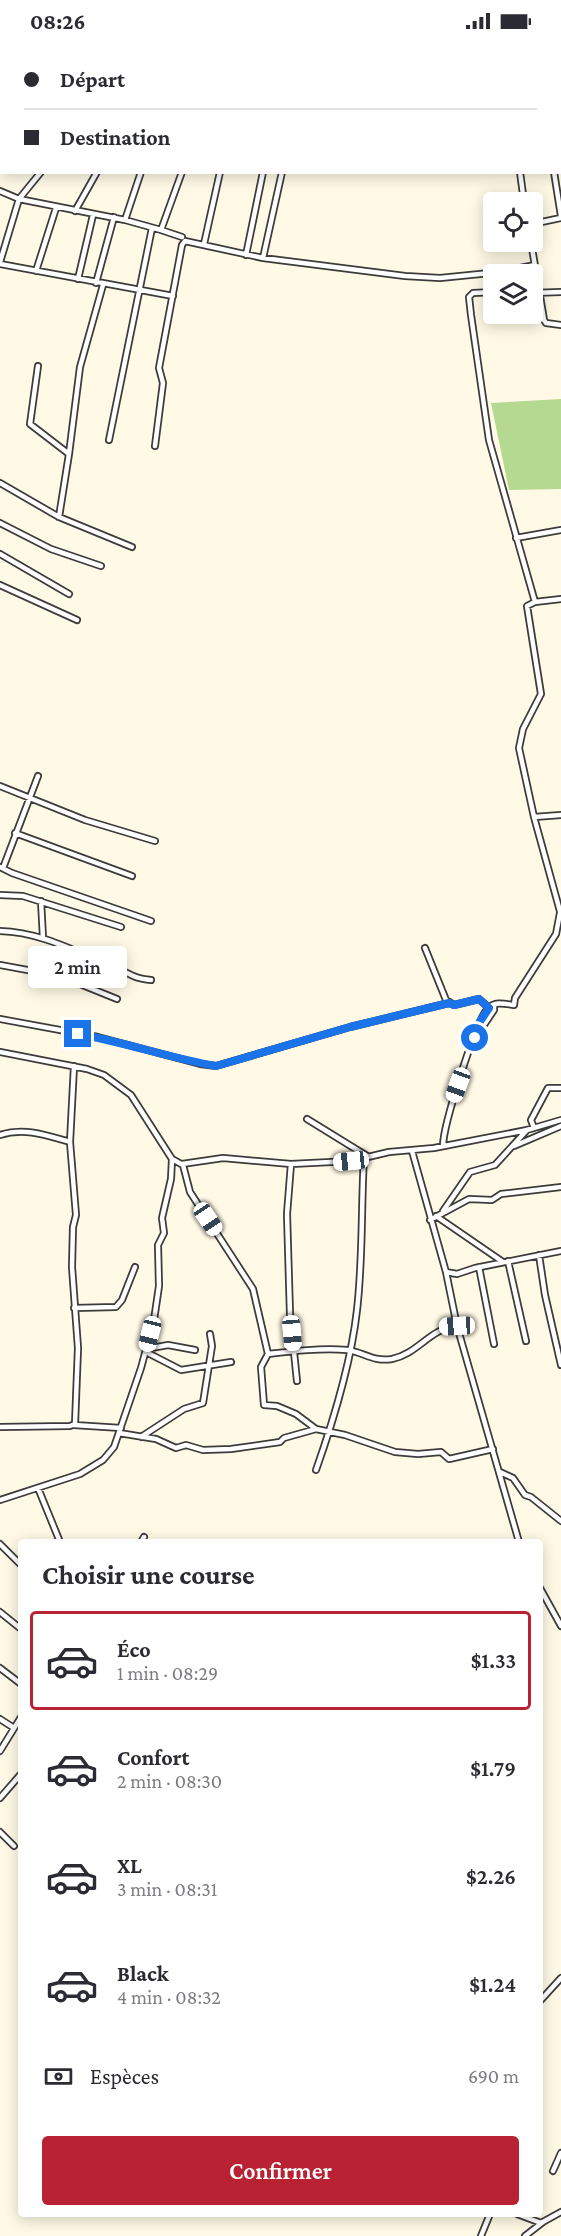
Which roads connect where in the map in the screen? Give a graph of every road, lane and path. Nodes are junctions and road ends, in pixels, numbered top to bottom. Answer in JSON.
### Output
{"nodes":[{"id":1,"x":39,"y":174,"type":"edge"},
{"id":2,"x":96,"y":174,"type":"edge"},
{"id":3,"x":140,"y":174,"type":"edge"},
{"id":4,"x":181,"y":174,"type":"edge"},
{"id":5,"x":220,"y":174,"type":"edge"},
{"id":6,"x":263,"y":174,"type":"edge"},
{"id":7,"x":282,"y":174,"type":"edge"},
{"id":8,"x":520,"y":174,"type":"edge"},
{"id":9,"x":554,"y":174,"type":"edge"},
{"id":10,"x":0,"y":191,"type":"edge"},
{"id":11,"x":523,"y":192,"type":"edge"},
{"id":12,"x":19,"y":199,"type":"junction"},
{"id":13,"x":56,"y":208,"type":"junction"},
{"id":14,"x":75,"y":212,"type":"junction"},
{"id":15,"x":93,"y":215,"type":"junction"},
{"id":16,"x":114,"y":217,"type":"junction"},
{"id":17,"x":561,"y":217,"type":"edge"},
{"id":18,"x":125,"y":220,"type":"junction"},
{"id":19,"x":543,"y":221,"type":"edge"},
{"id":20,"x":152,"y":228,"type":"junction"},
{"id":21,"x":161,"y":230,"type":"junction"},
{"id":22,"x":182,"y":237,"type":"dead end"},
{"id":23,"x":204,"y":244,"type":"junction"},
{"id":24,"x":246,"y":255,"type":"junction"},
{"id":25,"x":263,"y":258,"type":"junction"},
{"id":26,"x":0,"y":263,"type":"edge"},
{"id":27,"x":36,"y":271,"type":"junction"},
{"id":28,"x":483,"y":272,"type":"edge"},
{"id":29,"x":78,"y":279,"type":"junction"},
{"id":30,"x":96,"y":283,"type":"junction"},
{"id":31,"x":104,"y":285,"type":"junction"},
{"id":32,"x":138,"y":290,"type":"junction"},
{"id":33,"x":483,"y":291,"type":"edge"},
{"id":34,"x":561,"y":292,"type":"edge"},
{"id":35,"x":543,"y":293,"type":"edge"},
{"id":36,"x":173,"y":296,"type":"junction"},
{"id":37,"x":543,"y":310,"type":"edge"},
{"id":38,"x":561,"y":325,"type":"edge"},
{"id":39,"x":38,"y":366,"type":"dead end"},
{"id":40,"x":109,"y":440,"type":"dead end"},
{"id":41,"x":155,"y":446,"type":"dead end"},
{"id":42,"x":69,"y":454,"type":"junction"},
{"id":43,"x":0,"y":483,"type":"edge"},
{"id":44,"x":59,"y":517,"type":"junction"},
{"id":45,"x":0,"y":523,"type":"edge"},
{"id":46,"x":561,"y":530,"type":"edge"},
{"id":47,"x":516,"y":538,"type":"junction"},
{"id":48,"x":132,"y":547,"type":"dead end"},
{"id":49,"x":0,"y":554,"type":"edge"},
{"id":50,"x":100,"y":566,"type":"dead end"},
{"id":51,"x":0,"y":585,"type":"edge"},
{"id":52,"x":69,"y":594,"type":"dead end"},
{"id":53,"x":561,"y":599,"type":"edge"},
{"id":54,"x":535,"y":602,"type":"junction"},
{"id":55,"x":77,"y":620,"type":"dead end"},
{"id":56,"x":38,"y":776,"type":"dead end"},
{"id":57,"x":0,"y":786,"type":"edge"},
{"id":58,"x":30,"y":798,"type":"junction"},
{"id":59,"x":561,"y":815,"type":"edge"},
{"id":60,"x":534,"y":817,"type":"junction"},
{"id":61,"x":15,"y":833,"type":"junction"},
{"id":62,"x":155,"y":841,"type":"dead end"},
{"id":63,"x":2,"y":867,"type":"edge"},
{"id":64,"x":132,"y":876,"type":"dead end"},
{"id":65,"x":0,"y":895,"type":"edge"},
{"id":66,"x":41,"y":901,"type":"junction"},
{"id":67,"x":561,"y":913,"type":"edge"},
{"id":68,"x":151,"y":921,"type":"dead end"},
{"id":69,"x":121,"y":927,"type":"dead end"},
{"id":70,"x":0,"y":931,"type":"edge"},
{"id":71,"x":43,"y":938,"type":"junction"},
{"id":72,"x":425,"y":948,"type":"dead end"},
{"id":73,"x":0,"y":965,"type":"edge"},
{"id":74,"x":150,"y":980,"type":"dead end"},
{"id":75,"x":117,"y":999,"type":"dead end"},
{"id":76,"x":449,"y":1003,"type":"junction"},
{"id":77,"x":491,"y":1007,"type":"junction"},
{"id":78,"x":0,"y":1019,"type":"edge"},
{"id":79,"x":0,"y":1052,"type":"edge"},
{"id":80,"x":74,"y":1066,"type":"junction"},
{"id":81,"x":561,"y":1088,"type":"edge"},
{"id":82,"x":307,"y":1119,"type":"dead end"},
{"id":83,"x":561,"y":1120,"type":"edge"},
{"id":84,"x":561,"y":1126,"type":"edge"},
{"id":85,"x":534,"y":1128,"type":"junction"},
{"id":86,"x":527,"y":1130,"type":"junction"},
{"id":87,"x":0,"y":1135,"type":"edge"},
{"id":88,"x":443,"y":1138,"type":"junction"},
{"id":89,"x":70,"y":1142,"type":"junction"},
{"id":90,"x":443,"y":1146,"type":"junction"},
{"id":91,"x":514,"y":1146,"type":"junction"},
{"id":92,"x":434,"y":1148,"type":"junction"},
{"id":93,"x":412,"y":1151,"type":"junction"},
{"id":94,"x":365,"y":1157,"type":"junction"},
{"id":95,"x":172,"y":1159,"type":"junction"},
{"id":96,"x":182,"y":1164,"type":"junction"},
{"id":97,"x":291,"y":1164,"type":"junction"},
{"id":98,"x":561,"y":1187,"type":"edge"},
{"id":99,"x":440,"y":1215,"type":"junction"},
{"id":100,"x":429,"y":1218,"type":"junction"},
{"id":101,"x":561,"y":1251,"type":"edge"},
{"id":102,"x":539,"y":1255,"type":"junction"},
{"id":103,"x":505,"y":1262,"type":"junction"},
{"id":104,"x":135,"y":1267,"type":"dead end"},
{"id":105,"x":479,"y":1267,"type":"junction"},
{"id":106,"x":446,"y":1272,"type":"junction"},
{"id":107,"x":74,"y":1308,"type":"junction"},
{"id":108,"x":457,"y":1326,"type":"junction"},
{"id":109,"x":210,"y":1334,"type":"dead end"},
{"id":110,"x":526,"y":1341,"type":"dead end"},
{"id":111,"x":494,"y":1344,"type":"dead end"},
{"id":112,"x":195,"y":1350,"type":"dead end"},
{"id":113,"x":350,"y":1350,"type":"junction"},
{"id":114,"x":146,"y":1351,"type":"junction"},
{"id":115,"x":293,"y":1351,"type":"junction"},
{"id":116,"x":268,"y":1354,"type":"junction"},
{"id":117,"x":231,"y":1362,"type":"dead end"},
{"id":118,"x":561,"y":1365,"type":"edge"},
{"id":119,"x":207,"y":1366,"type":"junction"},
{"id":120,"x":297,"y":1381,"type":"dead end"},
{"id":121,"x":74,"y":1425,"type":"junction"},
{"id":122,"x":0,"y":1427,"type":"edge"},
{"id":123,"x":316,"y":1429,"type":"junction"},
{"id":124,"x":120,"y":1431,"type":"junction"},
{"id":125,"x":329,"y":1431,"type":"junction"},
{"id":126,"x":141,"y":1437,"type":"junction"},
{"id":127,"x":493,"y":1449,"type":"junction"},
{"id":128,"x":316,"y":1470,"type":"dead end"},
{"id":129,"x":500,"y":1472,"type":"junction"},
{"id":130,"x":38,"y":1488,"type":"junction"},
{"id":131,"x":0,"y":1500,"type":"edge"},
{"id":132,"x":561,"y":1521,"type":"edge"},
{"id":133,"x":59,"y":1539,"type":"edge"},
{"id":134,"x":518,"y":1539,"type":"edge"},
{"id":135,"x":0,"y":1544,"type":"edge"},
{"id":136,"x":18,"y":1562,"type":"edge"},
{"id":137,"x":543,"y":1593,"type":"edge"},
{"id":138,"x":0,"y":1612,"type":"edge"},
{"id":139,"x":561,"y":1626,"type":"edge"},
{"id":140,"x":18,"y":1627,"type":"edge"},
{"id":141,"x":0,"y":1668,"type":"edge"},
{"id":142,"x":18,"y":1682,"type":"edge"},
{"id":143,"x":0,"y":1719,"type":"edge"},
{"id":144,"x":18,"y":1722,"type":"edge"},
{"id":145,"x":14,"y":1728,"type":"junction"},
{"id":146,"x":0,"y":1751,"type":"edge"},
{"id":147,"x":18,"y":1777,"type":"edge"},
{"id":148,"x":0,"y":1798,"type":"edge"},
{"id":149,"x":0,"y":1832,"type":"edge"},
{"id":150,"x":14,"y":1846,"type":"dead end"},
{"id":151,"x":561,"y":1978,"type":"edge"},
{"id":152,"x":543,"y":1998,"type":"edge"},
{"id":153,"x":561,"y":2152,"type":"edge"},
{"id":154,"x":553,"y":2171,"type":"dead end"},
{"id":155,"x":561,"y":2212,"type":"edge"},
{"id":156,"x":489,"y":2217,"type":"edge"},
{"id":157,"x":523,"y":2217,"type":"edge"},
{"id":158,"x":545,"y":2221,"type":"junction"},
{"id":159,"x":481,"y":2236,"type":"edge"},
{"id":160,"x":525,"y":2236,"type":"edge"}],
"edges":[{"from":1,"to":12,"type":"street"},
{"from":2,"to":14,"type":"street"},
{"from":3,"to":18,"type":"street"},
{"from":4,"to":21,"type":"street"},
{"from":5,"to":23,"type":"street"},
{"from":6,"to":24,"type":"street"},
{"from":7,"to":25,"type":"street"},
{"from":8,"to":11,"type":"street"},
{"from":9,"to":17,"type":"street"},
{"from":10,"to":12,"type":"street"},
{"from":12,"to":13,"type":"street"},
{"from":12,"to":26,"type":"street"},
{"from":13,"to":14,"type":"street"},
{"from":13,"to":27,"type":"street"},
{"from":14,"to":15,"type":"street"},
{"from":15,"to":16,"type":"street"},
{"from":15,"to":29,"type":"street"},
{"from":16,"to":18,"type":"street"},
{"from":16,"to":30,"type":"street"},
{"from":17,"to":19,"type":"street"},
{"from":18,"to":20,"type":"street"},
{"from":20,"to":21,"type":"street"},
{"from":20,"to":32,"type":"street"},
{"from":21,"to":22,"type":"street"},
{"from":23,"to":24,"type":"street"},
{"from":23,"to":36,"type":"street"},
{"from":24,"to":25,"type":"street"},
{"from":25,"to":28,"type":"street"},
{"from":26,"to":27,"type":"street"},
{"from":27,"to":29,"type":"street"},
{"from":29,"to":30,"type":"street"},
{"from":30,"to":31,"type":"street"},
{"from":31,"to":32,"type":"street"},
{"from":31,"to":42,"type":"street"},
{"from":32,"to":36,"type":"street"},
{"from":32,"to":40,"type":"street"},
{"from":33,"to":47,"type":"street"},
{"from":34,"to":35,"type":"street"},
{"from":36,"to":41,"type":"street"},
{"from":37,"to":38,"type":"street"},
{"from":39,"to":42,"type":"street"},
{"from":42,"to":44,"type":"street"},
{"from":43,"to":44,"type":"street"},
{"from":44,"to":48,"type":"street"},
{"from":45,"to":50,"type":"street"},
{"from":46,"to":47,"type":"street"},
{"from":47,"to":54,"type":"street"},
{"from":49,"to":52,"type":"street"},
{"from":51,"to":55,"type":"street"},
{"from":53,"to":54,"type":"street"},
{"from":54,"to":60,"type":"street"},
{"from":56,"to":58,"type":"street"},
{"from":57,"to":58,"type":"street"},
{"from":58,"to":61,"type":"street"},
{"from":58,"to":62,"type":"street"},
{"from":59,"to":60,"type":"street"},
{"from":60,"to":67,"type":"street"},
{"from":61,"to":63,"type":"street"},
{"from":61,"to":64,"type":"street"},
{"from":63,"to":68,"type":"street"},
{"from":65,"to":66,"type":"street"},
{"from":66,"to":69,"type":"street"},
{"from":66,"to":71,"type":"street"},
{"from":67,"to":77,"type":"street"},
{"from":70,"to":71,"type":"street"},
{"from":71,"to":74,"type":"street"},
{"from":72,"to":76,"type":"street"},
{"from":73,"to":75,"type":"street"},
{"from":76,"to":77,"type":"street"},
{"from":76,"to":78,"type":"street"},
{"from":77,"to":88,"type":"street"},
{"from":79,"to":80,"type":"street"},
{"from":80,"to":89,"type":"street"},
{"from":80,"to":95,"type":"street"},
{"from":81,"to":85,"type":"street"},
{"from":82,"to":94,"type":"street"},
{"from":83,"to":85,"type":"street"},
{"from":84,"to":91,"type":"street"},
{"from":85,"to":86,"type":"street"},
{"from":86,"to":90,"type":"street"},
{"from":86,"to":91,"type":"street"},
{"from":87,"to":89,"type":"street"},
{"from":88,"to":90,"type":"street"},
{"from":88,"to":92,"type":"street"},
{"from":89,"to":107,"type":"street"},
{"from":90,"to":92,"type":"street"},
{"from":91,"to":99,"type":"street"},
{"from":92,"to":93,"type":"street"},
{"from":93,"to":94,"type":"street"},
{"from":93,"to":100,"type":"street"},
{"from":94,"to":97,"type":"street"},
{"from":94,"to":113,"type":"street"},
{"from":95,"to":96,"type":"street"},
{"from":95,"to":114,"type":"street"},
{"from":96,"to":97,"type":"street"},
{"from":96,"to":116,"type":"street"},
{"from":97,"to":115,"type":"street"},
{"from":98,"to":99,"type":"street"},
{"from":99,"to":100,"type":"street"},
{"from":99,"to":103,"type":"street"},
{"from":100,"to":106,"type":"street"},
{"from":101,"to":102,"type":"street"},
{"from":102,"to":103,"type":"street"},
{"from":102,"to":118,"type":"street"},
{"from":103,"to":105,"type":"street"},
{"from":103,"to":110,"type":"street"},
{"from":104,"to":107,"type":"street"},
{"from":105,"to":106,"type":"street"},
{"from":105,"to":111,"type":"street"},
{"from":106,"to":108,"type":"street"},
{"from":107,"to":121,"type":"street"},
{"from":108,"to":113,"type":"street"},
{"from":108,"to":127,"type":"street"},
{"from":109,"to":119,"type":"street"},
{"from":112,"to":114,"type":"street"},
{"from":113,"to":115,"type":"street"},
{"from":113,"to":125,"type":"street"},
{"from":114,"to":119,"type":"street"},
{"from":114,"to":124,"type":"street"},
{"from":115,"to":116,"type":"street"},
{"from":115,"to":120,"type":"street"},
{"from":116,"to":123,"type":"street"},
{"from":117,"to":119,"type":"street"},
{"from":119,"to":126,"type":"street"},
{"from":121,"to":122,"type":"street"},
{"from":121,"to":124,"type":"street"},
{"from":123,"to":125,"type":"street"},
{"from":123,"to":126,"type":"street"},
{"from":124,"to":126,"type":"street"},
{"from":124,"to":130,"type":"street"},
{"from":125,"to":127,"type":"street"},
{"from":125,"to":128,"type":"street"},
{"from":127,"to":129,"type":"street"},
{"from":129,"to":132,"type":"street"},
{"from":129,"to":134,"type":"street"},
{"from":130,"to":131,"type":"street"},
{"from":130,"to":133,"type":"street"},
{"from":135,"to":136,"type":"street"},
{"from":137,"to":139,"type":"street"},
{"from":138,"to":140,"type":"street"},
{"from":141,"to":142,"type":"street"},
{"from":143,"to":145,"type":"street"},
{"from":144,"to":145,"type":"street"},
{"from":145,"to":146,"type":"street"},
{"from":147,"to":148,"type":"street"},
{"from":149,"to":150,"type":"street"},
{"from":151,"to":152,"type":"street"},
{"from":153,"to":154,"type":"street"},
{"from":155,"to":158,"type":"street"},
{"from":156,"to":159,"type":"street"},
{"from":157,"to":158,"type":"street"},
{"from":158,"to":160,"type":"street"}]}
